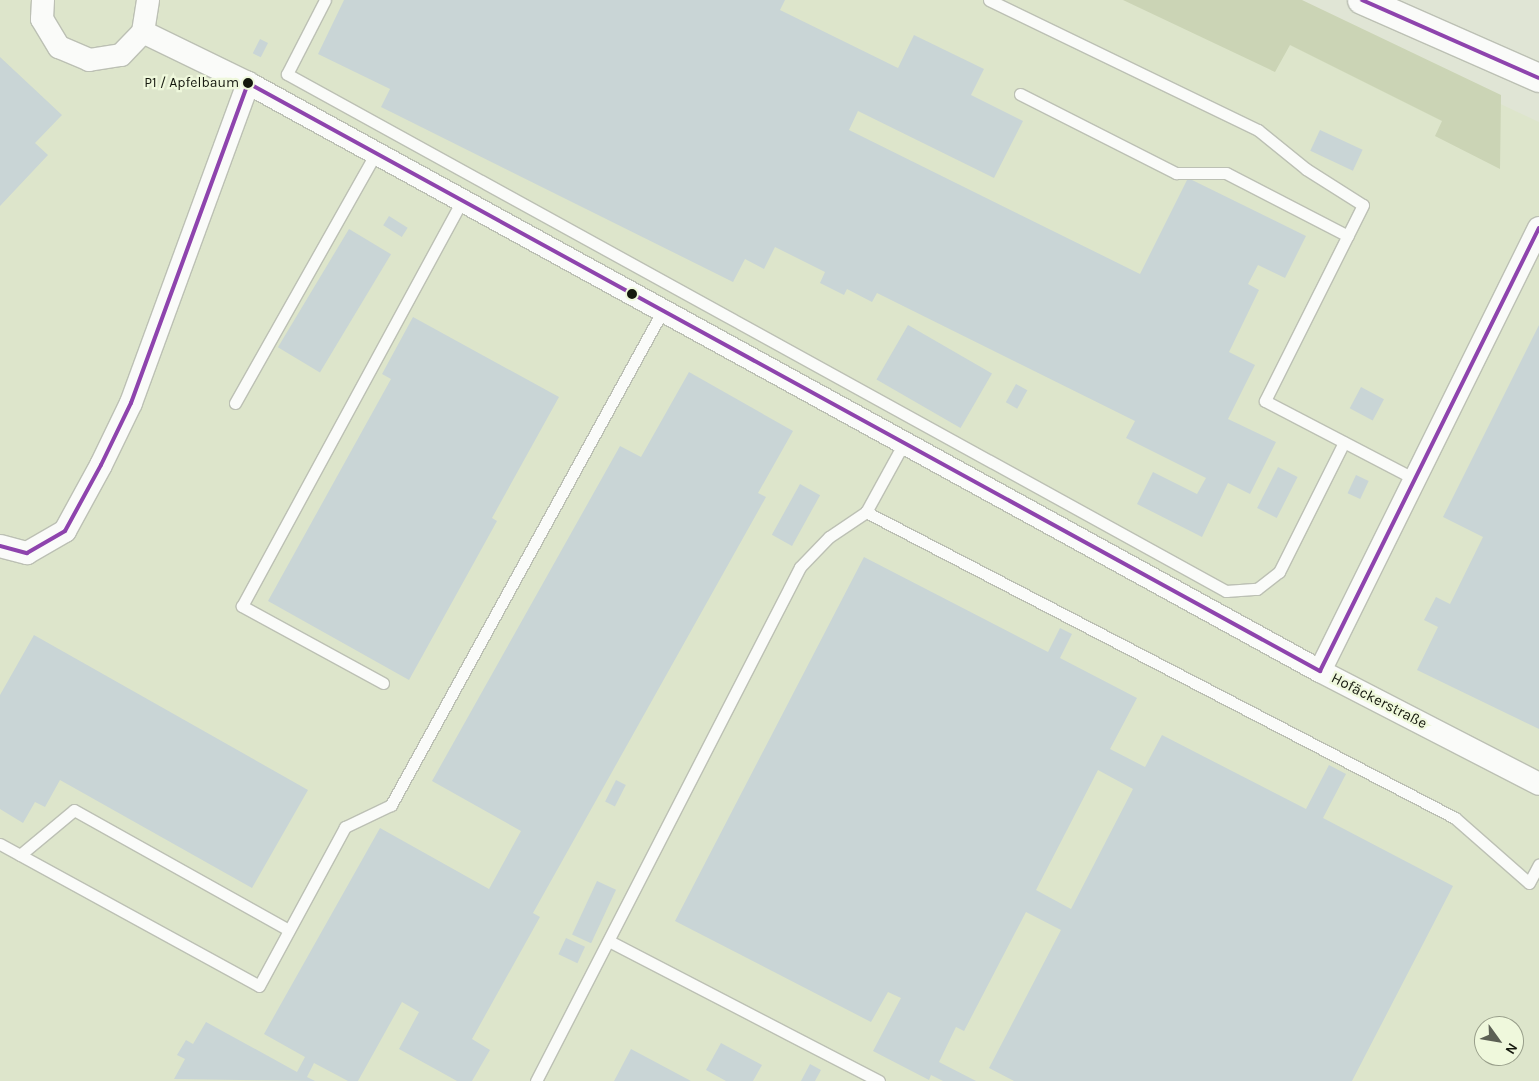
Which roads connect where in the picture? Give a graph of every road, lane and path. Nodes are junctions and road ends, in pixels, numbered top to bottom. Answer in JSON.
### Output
{"nodes":[{"id":1,"x":43,"y":0,"type":"edge"},
{"id":2,"x":148,"y":0,"type":"edge"},
{"id":3,"x":325,"y":0,"type":"edge"},
{"id":4,"x":989,"y":0,"type":"edge"},
{"id":5,"x":1362,"y":0,"type":"edge"},
{"id":6,"x":144,"y":32,"type":"junction"},
{"id":7,"x":1539,"y":78,"type":"edge"},
{"id":8,"x":248,"y":83,"type":"junction"},
{"id":9,"x":1020,"y":94,"type":"dead end"},
{"id":10,"x":376,"y":153,"type":"junction"},
{"id":11,"x":462,"y":200,"type":"junction"},
{"id":12,"x":1539,"y":228,"type":"edge"},
{"id":13,"x":1348,"y":236,"type":"junction"},
{"id":14,"x":663,"y":310,"type":"junction"},
{"id":15,"x":235,"y":403,"type":"dead end"},
{"id":16,"x":1344,"y":442,"type":"junction"},
{"id":17,"x":904,"y":443,"type":"junction"},
{"id":18,"x":1415,"y":479,"type":"junction"},
{"id":19,"x":866,"y":512,"type":"junction"},
{"id":20,"x":0,"y":546,"type":"edge"},
{"id":21,"x":1320,"y":671,"type":"junction"},
{"id":22,"x":383,"y":683,"type":"dead end"},
{"id":23,"x":1539,"y":784,"type":"edge"},
{"id":24,"x":0,"y":844,"type":"edge"},
{"id":25,"x":20,"y":855,"type":"junction"},
{"id":26,"x":1539,"y":864,"type":"edge"},
{"id":27,"x":289,"y":930,"type":"junction"},
{"id":28,"x":608,"y":941,"type":"junction"},
{"id":29,"x":536,"y":1081,"type":"edge"},
{"id":30,"x":879,"y":1081,"type":"edge"}],
"edges":[{"from":1,"to":6,"type":"street"},
{"from":2,"to":6,"type":"street"},
{"from":3,"to":16,"type":"lane"},
{"from":4,"to":13,"type":"lane"},
{"from":5,"to":7,"type":"main road"},
{"from":6,"to":8,"type":"street","name":"Hofäckerstraße"},
{"from":8,"to":10,"type":"street","name":"Hofäckerstraße"},
{"from":8,"to":20,"type":"street"},
{"from":9,"to":13,"type":"lane"},
{"from":10,"to":11,"type":"street","name":"Hofäckerstraße"},
{"from":10,"to":15,"type":"lane"},
{"from":11,"to":14,"type":"street","name":"Hofäckerstraße"},
{"from":11,"to":22,"type":"lane"},
{"from":12,"to":18,"type":"street"},
{"from":13,"to":16,"type":"lane"},
{"from":14,"to":17,"type":"street","name":"Hofäckerstraße"},
{"from":14,"to":27,"type":"lane"},
{"from":16,"to":18,"type":"lane"},
{"from":17,"to":19,"type":"lane"},
{"from":17,"to":21,"type":"street","name":"Hofäckerstraße"},
{"from":18,"to":21,"type":"street"},
{"from":19,"to":26,"type":"lane"},
{"from":19,"to":28,"type":"lane"},
{"from":21,"to":23,"type":"street","name":"Hofäckerstraße"},
{"from":24,"to":25,"type":"lane"},
{"from":25,"to":27,"type":"lane"},
{"from":25,"to":27,"type":"lane"},
{"from":28,"to":29,"type":"lane"},
{"from":28,"to":30,"type":"lane"}]}
